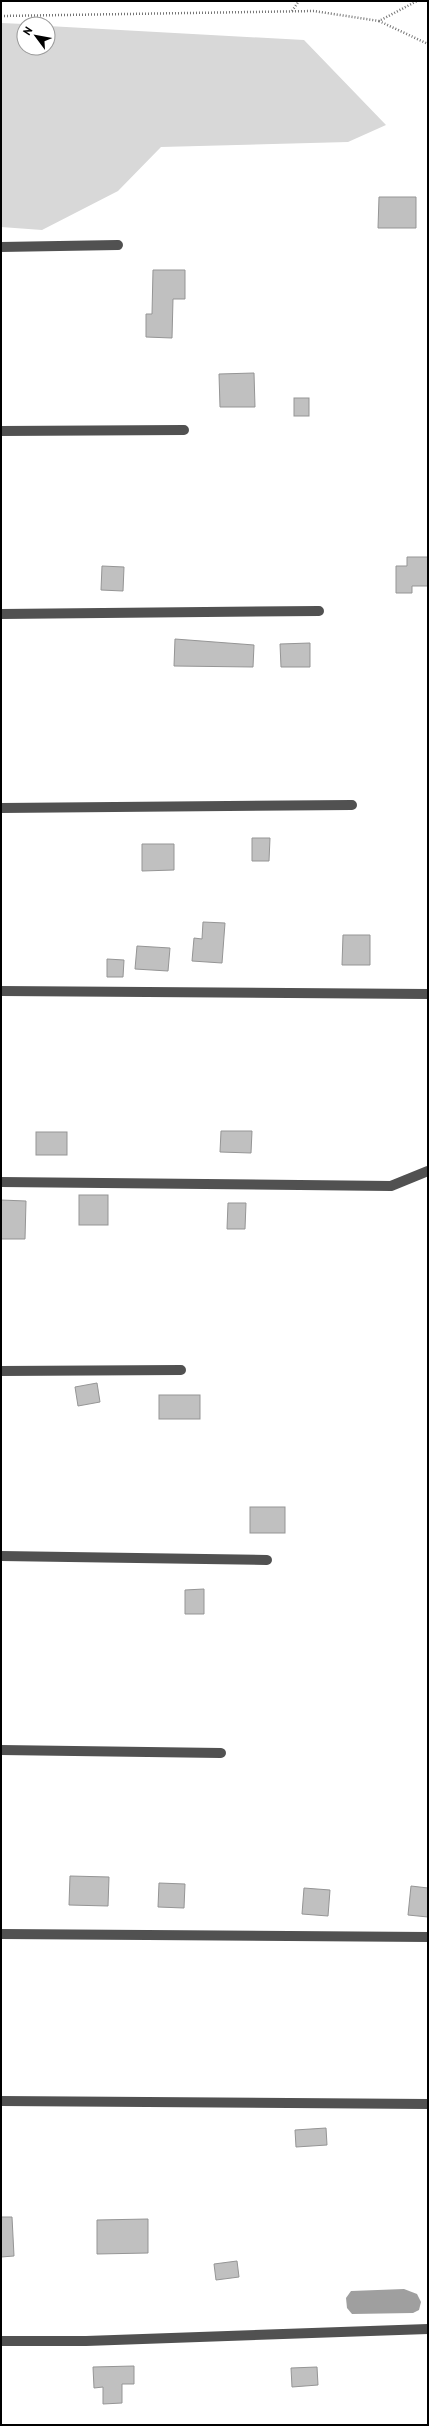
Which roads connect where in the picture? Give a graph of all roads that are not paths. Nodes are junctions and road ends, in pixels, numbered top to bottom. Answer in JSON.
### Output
{"nodes":[{"id":1,"x":118,"y":244,"type":"dead end"},
{"id":2,"x":1,"y":247,"type":"edge"},
{"id":3,"x":184,"y":430,"type":"dead end"},
{"id":4,"x":1,"y":431,"type":"edge"},
{"id":5,"x":319,"y":611,"type":"dead end"},
{"id":6,"x":1,"y":614,"type":"edge"},
{"id":7,"x":352,"y":806,"type":"dead end"},
{"id":8,"x":1,"y":808,"type":"edge"},
{"id":9,"x":1,"y":991,"type":"edge"},
{"id":10,"x":428,"y":994,"type":"edge"},
{"id":11,"x":428,"y":1171,"type":"edge"},
{"id":12,"x":1,"y":1182,"type":"edge"},
{"id":13,"x":181,"y":1370,"type":"dead end"},
{"id":14,"x":1,"y":1371,"type":"edge"},
{"id":15,"x":1,"y":1556,"type":"edge"},
{"id":16,"x":267,"y":1560,"type":"dead end"},
{"id":17,"x":1,"y":1750,"type":"edge"},
{"id":18,"x":221,"y":1753,"type":"dead end"},
{"id":19,"x":1,"y":1934,"type":"edge"},
{"id":20,"x":428,"y":1937,"type":"edge"},
{"id":21,"x":1,"y":2101,"type":"edge"},
{"id":22,"x":428,"y":2104,"type":"edge"},
{"id":23,"x":428,"y":2330,"type":"edge"},
{"id":24,"x":1,"y":2341,"type":"edge"}],
"edges":[{"from":1,"to":2,"type":"street"},
{"from":3,"to":4,"type":"street"},
{"from":5,"to":6,"type":"street"},
{"from":7,"to":8,"type":"street"},
{"from":9,"to":10,"type":"street"},
{"from":11,"to":12,"type":"street"},
{"from":13,"to":14,"type":"street"},
{"from":15,"to":16,"type":"street"},
{"from":17,"to":18,"type":"street"},
{"from":19,"to":20,"type":"street"},
{"from":21,"to":22,"type":"street"},
{"from":23,"to":24,"type":"street"}]}
